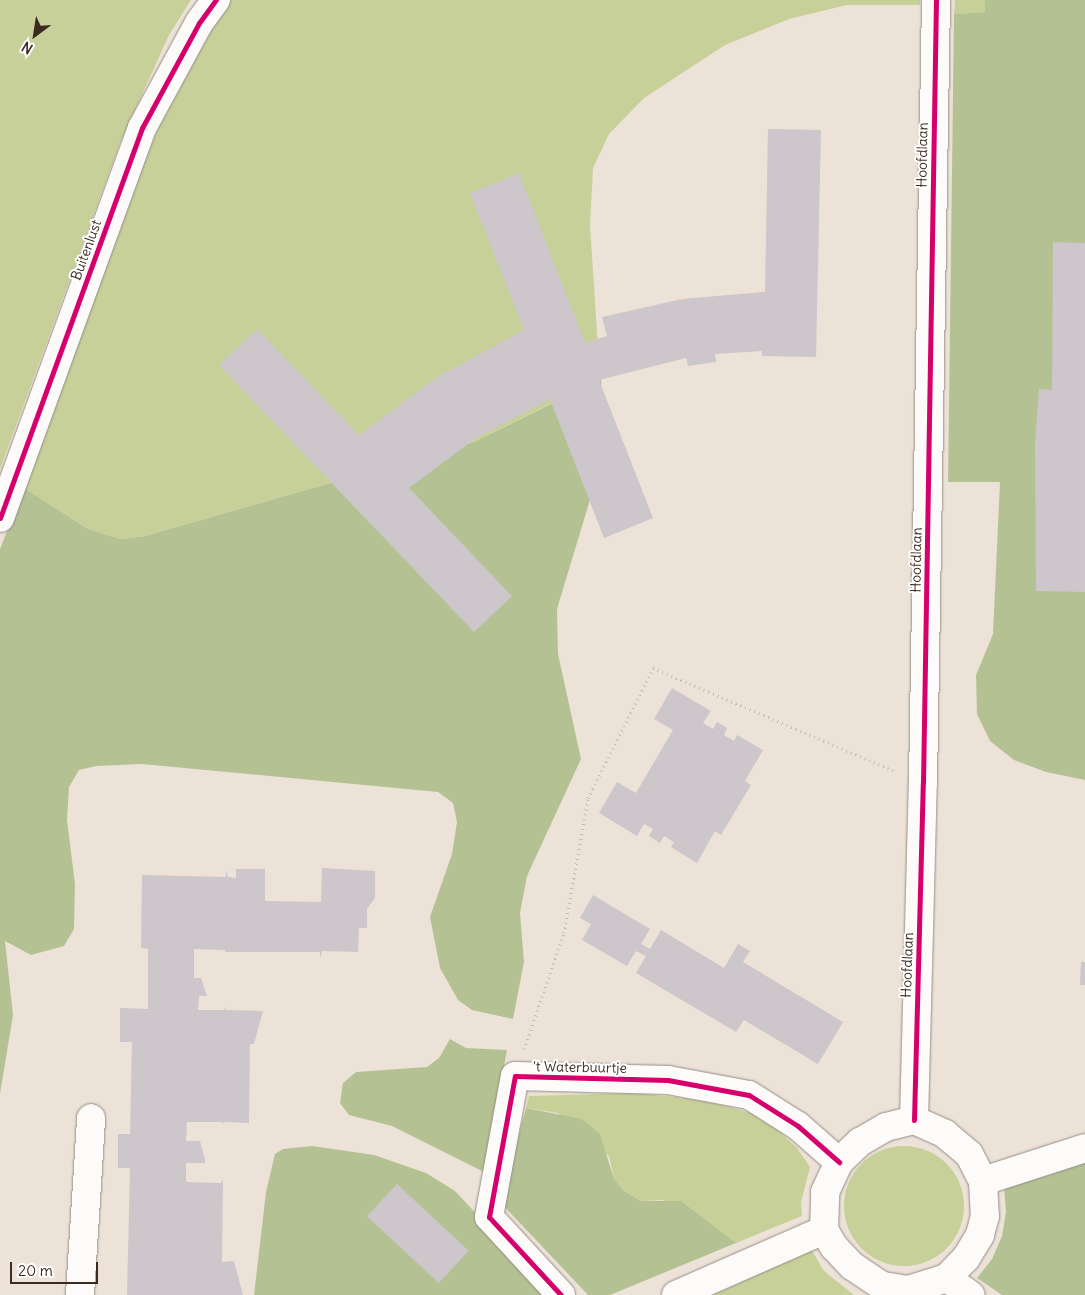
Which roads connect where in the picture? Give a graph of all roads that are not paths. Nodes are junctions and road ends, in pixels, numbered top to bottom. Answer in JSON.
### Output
{"nodes":[{"id":1,"x":216,"y":0,"type":"edge"},
{"id":2,"x":936,"y":0,"type":"edge"},
{"id":3,"x":0,"y":518,"type":"edge"},
{"id":4,"x":91,"y":1118,"type":"dead end"},
{"id":5,"x":914,"y":1120,"type":"junction"},
{"id":6,"x":1085,"y":1148,"type":"edge"},
{"id":7,"x":839,"y":1162,"type":"junction"},
{"id":8,"x":982,"y":1181,"type":"junction"},
{"id":9,"x":824,"y":1230,"type":"junction"},
{"id":10,"x":947,"y":1278,"type":"junction"},
{"id":11,"x":882,"y":1291,"type":"edge"},
{"id":12,"x":80,"y":1295,"type":"edge"},
{"id":13,"x":561,"y":1295,"type":"edge"},
{"id":14,"x":676,"y":1295,"type":"edge"},
{"id":15,"x":970,"y":1295,"type":"edge"}],
"edges":[{"from":1,"to":3,"type":"street","name":"Buitenlust"},
{"from":2,"to":5,"type":"street","name":"Hoofdlaan"},
{"from":4,"to":12,"type":"street"},
{"from":5,"to":7,"type":"street"},
{"from":5,"to":8,"type":"street"},
{"from":6,"to":8,"type":"street"},
{"from":7,"to":9,"type":"street"},
{"from":7,"to":13,"type":"street","name":"'t Waterbuurtje"},
{"from":8,"to":10,"type":"street"},
{"from":9,"to":11,"type":"street"},
{"from":9,"to":14,"type":"street"},
{"from":10,"to":11,"type":"street"},
{"from":10,"to":15,"type":"street"}]}
